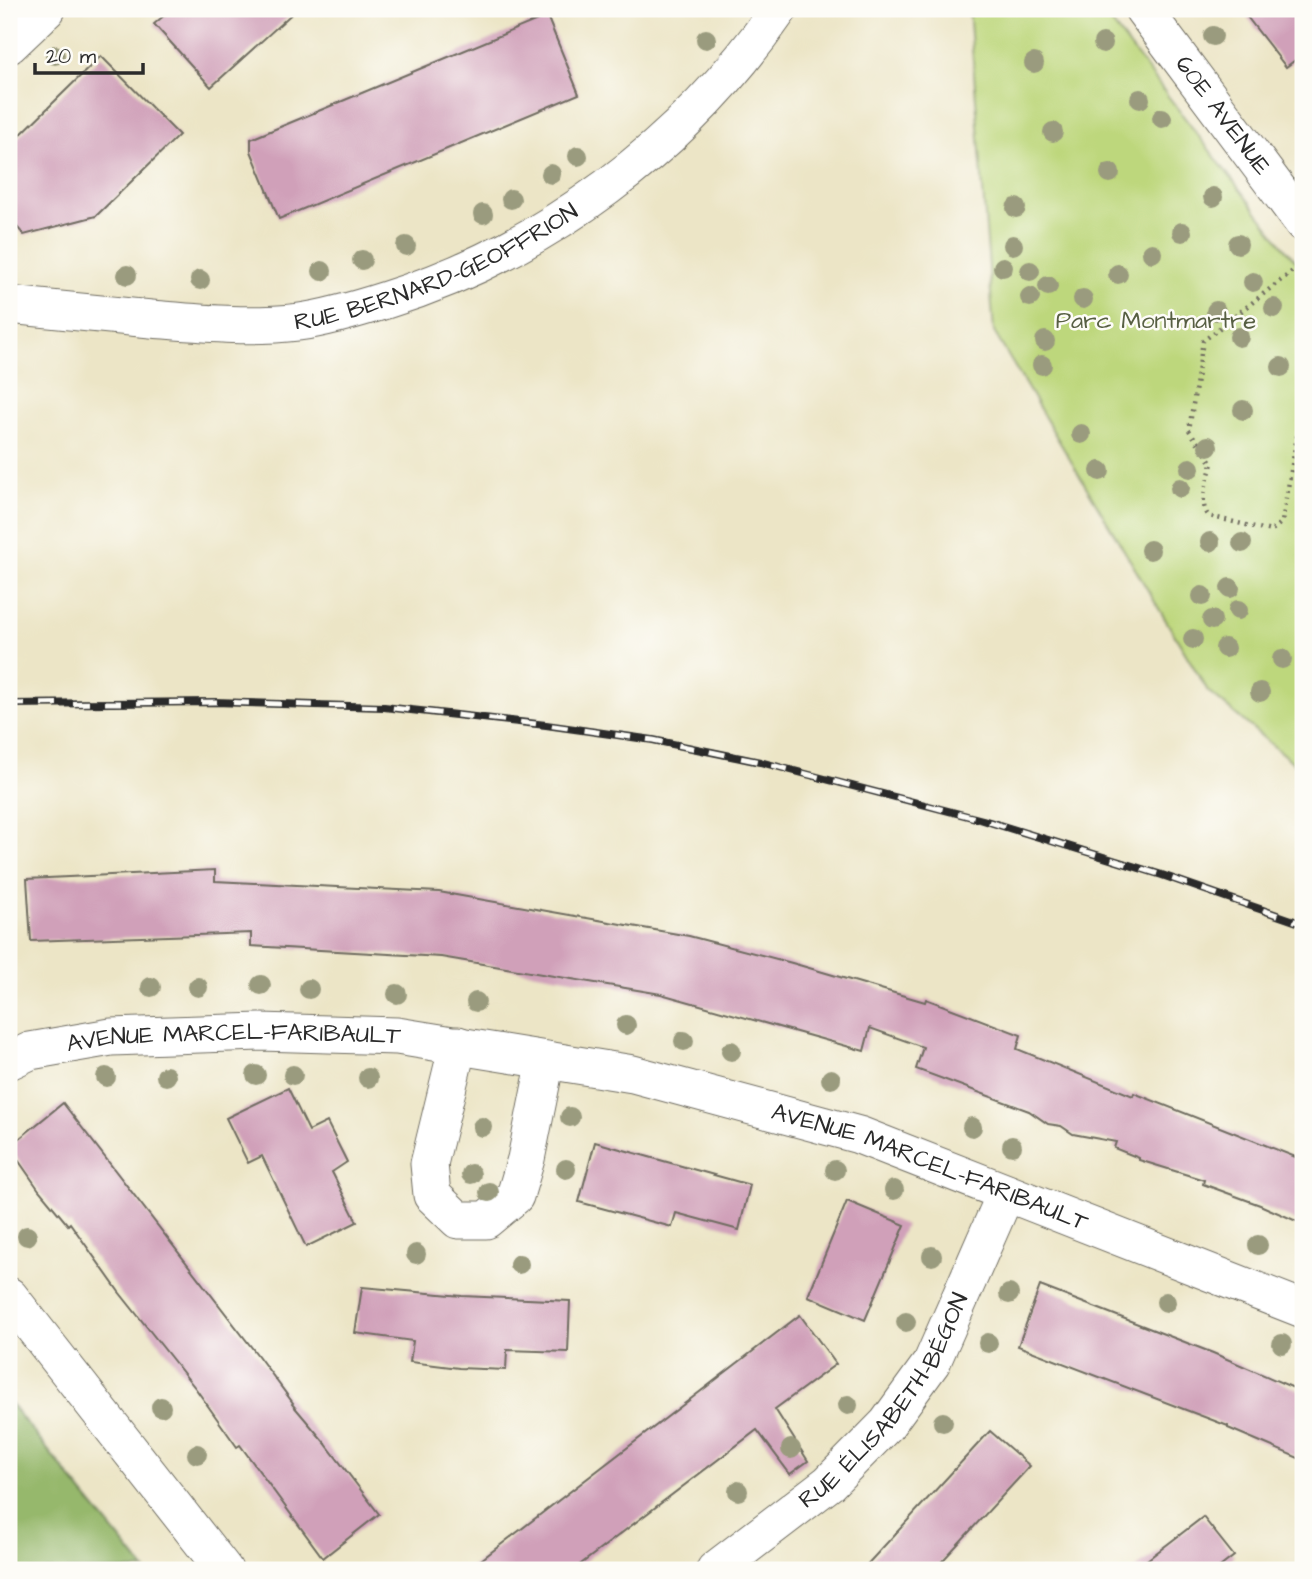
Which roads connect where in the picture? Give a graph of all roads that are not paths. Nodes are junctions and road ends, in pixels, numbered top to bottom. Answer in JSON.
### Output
{"nodes":[{"id":1,"x":47,"y":9,"type":"edge"},
{"id":2,"x":779,"y":9,"type":"edge"},
{"id":3,"x":1143,"y":9,"type":"edge"},
{"id":4,"x":9,"y":46,"type":"edge"},
{"id":5,"x":1303,"y":223,"type":"edge"},
{"id":6,"x":9,"y":306,"type":"edge"},
{"id":7,"x":458,"y":1045,"type":"junction"},
{"id":8,"x":546,"y":1059,"type":"junction"},
{"id":9,"x":9,"y":1061,"type":"edge"},
{"id":10,"x":1006,"y":1193,"type":"junction"},
{"id":11,"x":9,"y":1296,"type":"edge"},
{"id":12,"x":1303,"y":1309,"type":"edge"},
{"id":13,"x":224,"y":1570,"type":"edge"},
{"id":14,"x":715,"y":1570,"type":"edge"}],
"edges":[{"from":1,"to":4,"type":"street"},
{"from":2,"to":6,"type":"street","name":"RUE BERNARD-GEOFFRION"},
{"from":3,"to":5,"type":"street","name":"60E AVENUE"},
{"from":7,"to":8,"type":"street","name":"AVENUE MARCEL-FARIBAULT"},
{"from":7,"to":8,"type":"street"},
{"from":7,"to":9,"type":"street","name":"AVENUE MARCEL-FARIBAULT"},
{"from":8,"to":10,"type":"street","name":"AVENUE MARCEL-FARIBAULT"},
{"from":10,"to":12,"type":"street","name":"AVENUE MARCEL-FARIBAULT"},
{"from":10,"to":14,"type":"street","name":"RUE ÉLISABETH-BÉGON"},
{"from":11,"to":13,"type":"street"}]}
